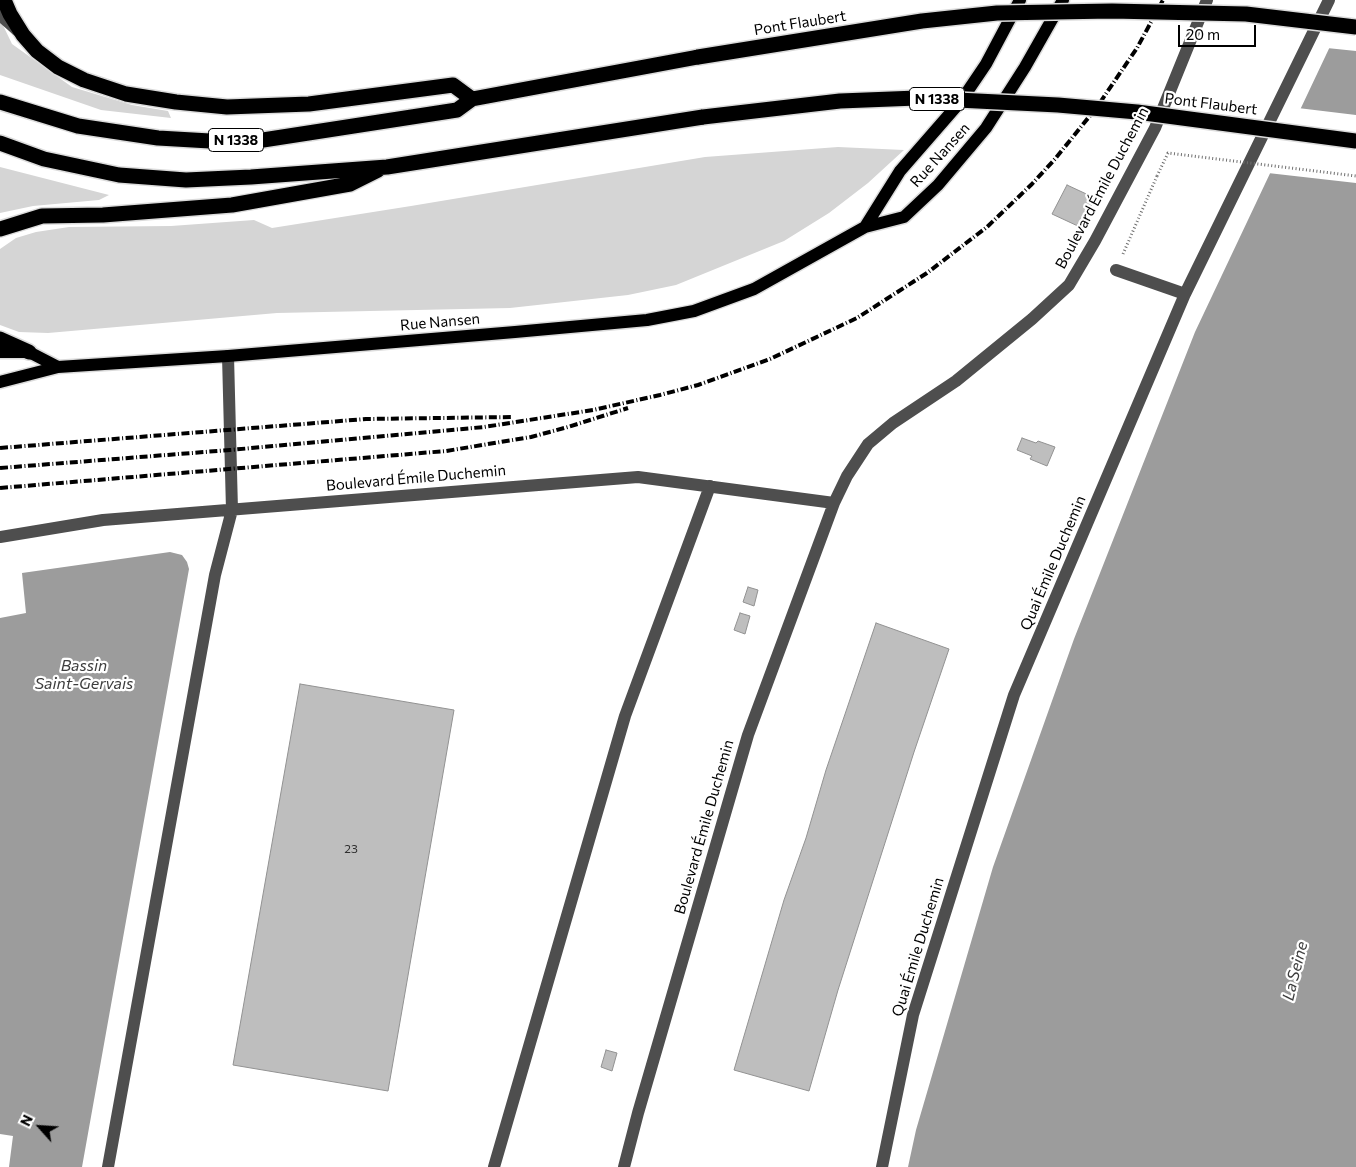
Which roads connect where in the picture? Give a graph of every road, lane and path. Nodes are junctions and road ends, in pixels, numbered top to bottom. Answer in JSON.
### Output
{"nodes":[{"id":1,"x":4,"y":0,"type":"edge"},
{"id":2,"x":1020,"y":0,"type":"edge"},
{"id":3,"x":1063,"y":0,"type":"edge"},
{"id":4,"x":1206,"y":0,"type":"edge"},
{"id":5,"x":1329,"y":0,"type":"edge"},
{"id":6,"x":0,"y":15,"type":"edge"},
{"id":7,"x":1356,"y":27,"type":"edge"},
{"id":8,"x":23,"y":35,"type":"junction"},
{"id":9,"x":472,"y":99,"type":"junction"},
{"id":10,"x":0,"y":102,"type":"edge"},
{"id":11,"x":1356,"y":140,"type":"edge"},
{"id":12,"x":0,"y":143,"type":"edge"},
{"id":13,"x":387,"y":166,"type":"junction"},
{"id":14,"x":1356,"y":176,"type":"edge"},
{"id":15,"x":865,"y":226,"type":"junction"},
{"id":16,"x":0,"y":229,"type":"edge"},
{"id":17,"x":1116,"y":270,"type":"joint"},
{"id":18,"x":1185,"y":294,"type":"junction"},
{"id":19,"x":0,"y":340,"type":"edge"},
{"id":20,"x":0,"y":352,"type":"edge"},
{"id":21,"x":29,"y":352,"type":"junction"},
{"id":22,"x":228,"y":356,"type":"junction"},
{"id":23,"x":58,"y":367,"type":"junction"},
{"id":24,"x":0,"y":382,"type":"edge"},
{"id":25,"x":710,"y":486,"type":"junction"},
{"id":26,"x":834,"y":503,"type":"junction"},
{"id":27,"x":232,"y":510,"type":"junction"},
{"id":28,"x":0,"y":537,"type":"edge"},
{"id":29,"x":108,"y":1167,"type":"edge"},
{"id":30,"x":494,"y":1167,"type":"edge"},
{"id":31,"x":624,"y":1167,"type":"edge"},
{"id":32,"x":882,"y":1167,"type":"edge"}],
"edges":[{"from":1,"to":8,"type":"highway"},
{"from":2,"to":15,"type":"main road","name":"Rue Nansen"},
{"from":3,"to":15,"type":"main road","name":"Rue Nansen"},
{"from":4,"to":26,"type":"street","name":"Boulevard Émile Duchemin"},
{"from":5,"to":18,"type":"street","name":"Quai Émile Duchemin"},
{"from":6,"to":8,"type":"street"},
{"from":7,"to":9,"type":"highway","name":"Pont Flaubert","number":"N 1338","bridge":true},
{"from":8,"to":9,"type":"highway"},
{"from":9,"to":10,"type":"highway","number":"N 1338"},
{"from":11,"to":13,"type":"highway","name":"Pont Flaubert","number":"N 1338","bridge":true},
{"from":12,"to":13,"type":"highway","number":"N 1338"},
{"from":13,"to":16,"type":"highway"},
{"from":14,"to":17,"type":"path","bridge":true},
{"from":15,"to":22,"type":"main road","name":"Rue Nansen"},
{"from":17,"to":18,"type":"street"},
{"from":18,"to":32,"type":"street","name":"Quai Émile Duchemin"},
{"from":19,"to":21,"type":"highway"},
{"from":20,"to":21,"type":"main road"},
{"from":21,"to":23,"type":"main road"},
{"from":22,"to":23,"type":"main road","name":"Rue Nansen"},
{"from":22,"to":27,"type":"street"},
{"from":23,"to":24,"type":"main road","name":"Rue Nansen"},
{"from":25,"to":26,"type":"street","name":"Boulevard Émile Duchemin"},
{"from":25,"to":27,"type":"street","name":"Boulevard Émile Duchemin"},
{"from":25,"to":30,"type":"street"},
{"from":26,"to":31,"type":"street","name":"Boulevard Émile Duchemin"},
{"from":27,"to":28,"type":"street","name":"Boulevard Émile Duchemin"},
{"from":27,"to":29,"type":"street"}]}
